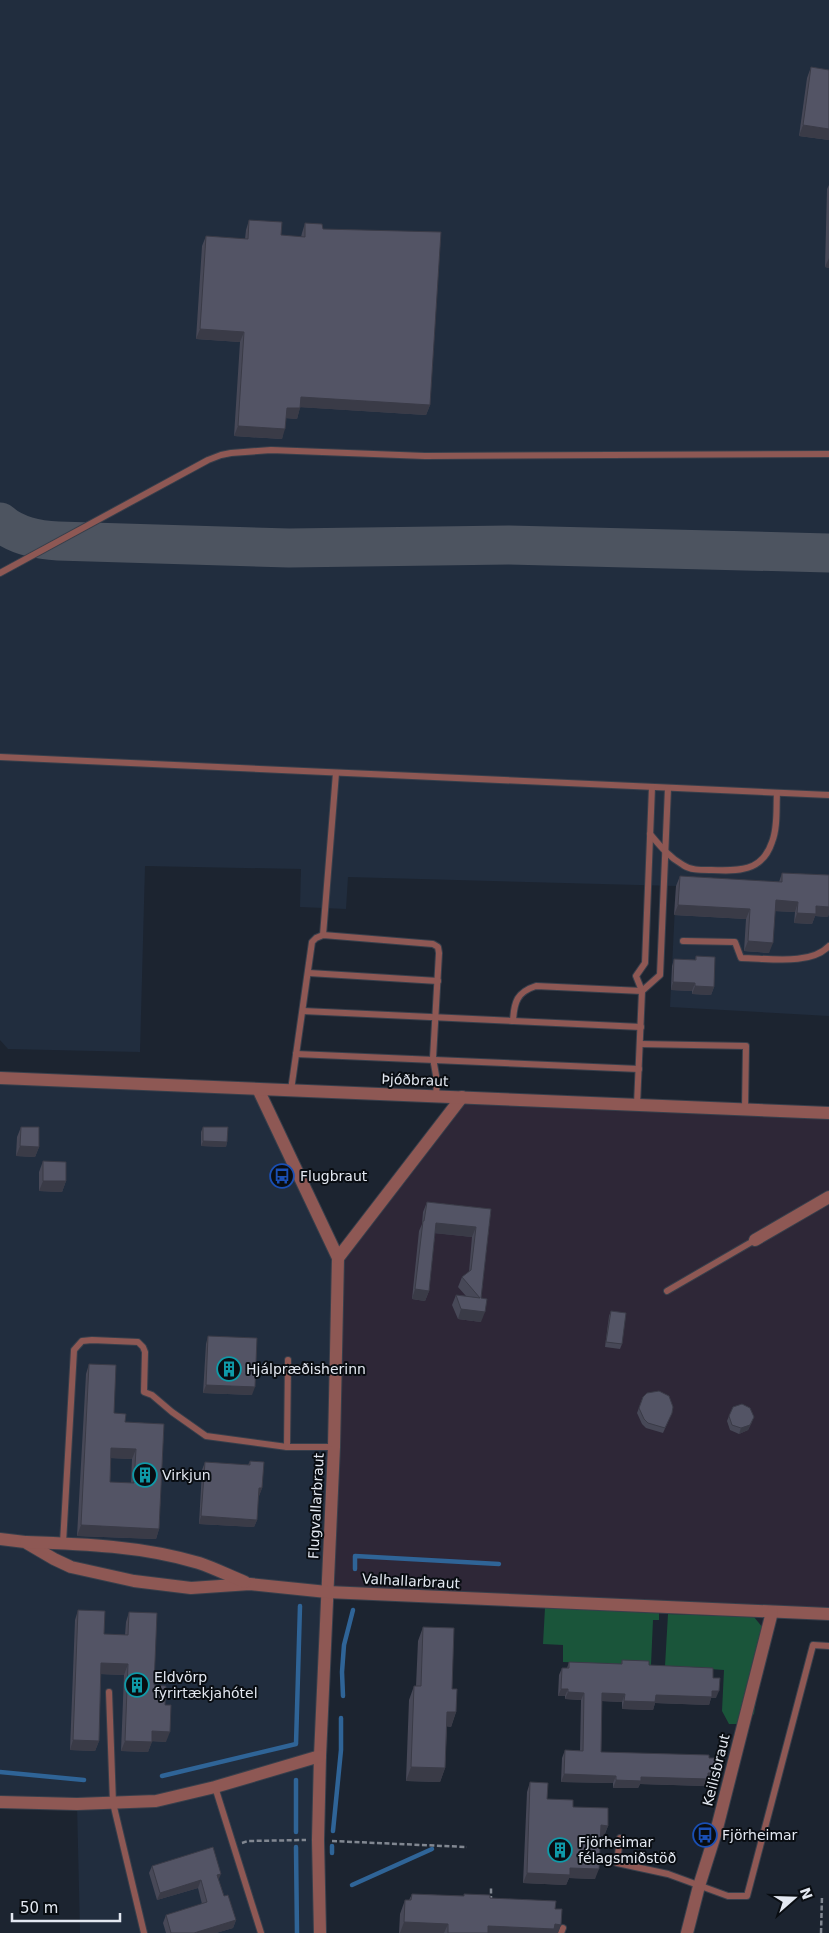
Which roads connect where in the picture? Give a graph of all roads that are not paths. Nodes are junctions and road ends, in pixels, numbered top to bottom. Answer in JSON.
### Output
{"nodes":[{"id":1,"x":829,"y":454,"type":"edge"},
{"id":2,"x":0,"y":573,"type":"edge"},
{"id":3,"x":0,"y":757,"type":"edge"},
{"id":4,"x":336,"y":772,"type":"junction"},
{"id":5,"x":652,"y":787,"type":"junction"},
{"id":6,"x":668,"y":788,"type":"junction"},
{"id":7,"x":777,"y":792,"type":"junction"},
{"id":8,"x":829,"y":795,"type":"edge"},
{"id":9,"x":650,"y":834,"type":"junction"},
{"id":10,"x":665,"y":853,"type":"junction"},
{"id":11,"x":323,"y":935,"type":"junction"},
{"id":12,"x":683,"y":941,"type":"dead end"},
{"id":13,"x":829,"y":946,"type":"edge"},
{"id":14,"x":309,"y":973,"type":"junction"},
{"id":15,"x":438,"y":982,"type":"junction"},
{"id":16,"x":642,"y":991,"type":"junction"},
{"id":17,"x":303,"y":1011,"type":"junction"},
{"id":18,"x":435,"y":1017,"type":"junction"},
{"id":19,"x":512,"y":1021,"type":"junction"},
{"id":20,"x":640,"y":1027,"type":"junction"},
{"id":21,"x":640,"y":1044,"type":"junction"},
{"id":22,"x":296,"y":1054,"type":"junction"},
{"id":23,"x":433,"y":1060,"type":"junction"},
{"id":24,"x":638,"y":1069,"type":"junction"},
{"id":25,"x":0,"y":1078,"type":"edge"},
{"id":26,"x":258,"y":1089,"type":"junction"},
{"id":27,"x":291,"y":1090,"type":"junction"},
{"id":28,"x":436,"y":1096,"type":"junction"},
{"id":29,"x":462,"y":1098,"type":"junction"},
{"id":30,"x":637,"y":1105,"type":"junction"},
{"id":31,"x":745,"y":1109,"type":"junction"},
{"id":32,"x":829,"y":1113,"type":"edge"},
{"id":33,"x":829,"y":1197,"type":"edge"},
{"id":34,"x":755,"y":1240,"type":"joint"},
{"id":35,"x":338,"y":1258,"type":"junction"},
{"id":36,"x":667,"y":1292,"type":"dead end"},
{"id":37,"x":288,"y":1360,"type":"dead end"},
{"id":38,"x":287,"y":1446,"type":"junction"},
{"id":39,"x":334,"y":1448,"type":"junction"},
{"id":40,"x":0,"y":1540,"type":"edge"},
{"id":41,"x":25,"y":1542,"type":"junction"},
{"id":42,"x":63,"y":1543,"type":"junction"},
{"id":43,"x":250,"y":1584,"type":"junction"},
{"id":44,"x":327,"y":1592,"type":"junction"},
{"id":45,"x":772,"y":1612,"type":"junction"},
{"id":46,"x":829,"y":1614,"type":"edge"},
{"id":47,"x":829,"y":1646,"type":"edge"},
{"id":48,"x":109,"y":1692,"type":"dead end"},
{"id":49,"x":320,"y":1756,"type":"junction"},
{"id":50,"x":215,"y":1787,"type":"junction"},
{"id":51,"x":0,"y":1802,"type":"edge"},
{"id":52,"x":113,"y":1803,"type":"junction"},
{"id":53,"x":620,"y":1838,"type":"dead end"},
{"id":54,"x":699,"y":1886,"type":"junction"},
{"id":55,"x":144,"y":1933,"type":"edge"},
{"id":56,"x":261,"y":1933,"type":"edge"},
{"id":57,"x":320,"y":1933,"type":"edge"},
{"id":58,"x":687,"y":1933,"type":"edge"}],
"edges":[{"from":1,"to":2,"type":"lane"},
{"from":3,"to":4,"type":"lane"},
{"from":4,"to":5,"type":"lane"},
{"from":4,"to":11,"type":"lane"},
{"from":5,"to":6,"type":"lane"},
{"from":5,"to":9,"type":"lane"},
{"from":6,"to":7,"type":"lane"},
{"from":6,"to":10,"type":"lane"},
{"from":7,"to":8,"type":"lane"},
{"from":7,"to":10,"type":"lane"},
{"from":9,"to":10,"type":"lane"},
{"from":9,"to":16,"type":"lane"},
{"from":10,"to":16,"type":"lane"},
{"from":11,"to":14,"type":"lane"},
{"from":11,"to":15,"type":"lane"},
{"from":12,"to":13,"type":"lane"},
{"from":14,"to":15,"type":"lane"},
{"from":14,"to":17,"type":"lane"},
{"from":15,"to":18,"type":"lane"},
{"from":16,"to":19,"type":"lane"},
{"from":16,"to":20,"type":"lane"},
{"from":17,"to":18,"type":"lane"},
{"from":17,"to":22,"type":"lane"},
{"from":18,"to":19,"type":"lane"},
{"from":18,"to":23,"type":"lane"},
{"from":19,"to":20,"type":"lane"},
{"from":20,"to":21,"type":"lane"},
{"from":21,"to":24,"type":"lane"},
{"from":21,"to":31,"type":"lane"},
{"from":22,"to":23,"type":"lane"},
{"from":22,"to":27,"type":"lane"},
{"from":23,"to":24,"type":"lane"},
{"from":23,"to":28,"type":"lane"},
{"from":24,"to":30,"type":"lane"},
{"from":25,"to":26,"type":"street","name":"Þjóðbraut"},
{"from":26,"to":27,"type":"street","name":"Þjóðbraut"},
{"from":26,"to":35,"type":"street","name":"Flugvallarbraut"},
{"from":27,"to":28,"type":"street","name":"Þjóðbraut"},
{"from":28,"to":29,"type":"street","name":"Þjóðbraut"},
{"from":29,"to":30,"type":"street","name":"Þjóðbraut"},
{"from":29,"to":35,"type":"street"},
{"from":30,"to":31,"type":"street","name":"Þjóðbraut"},
{"from":31,"to":32,"type":"street","name":"Þjóðbraut"},
{"from":33,"to":34,"type":"street"},
{"from":34,"to":36,"type":"lane"},
{"from":35,"to":39,"type":"street","name":"Flugvallarbraut"},
{"from":37,"to":38,"type":"lane"},
{"from":38,"to":39,"type":"lane"},
{"from":38,"to":42,"type":"lane"},
{"from":39,"to":44,"type":"street","name":"Flugvallarbraut"},
{"from":40,"to":41,"type":"street","name":"Valhallarbraut"},
{"from":41,"to":42,"type":"street"},
{"from":41,"to":43,"type":"street","name":"Valhallarbraut"},
{"from":42,"to":43,"type":"street"},
{"from":43,"to":44,"type":"street","name":"Valhallarbraut"},
{"from":44,"to":45,"type":"street","name":"Valhallarbraut"},
{"from":44,"to":49,"type":"street","name":"Flugvallarbraut"},
{"from":45,"to":46,"type":"street","name":"Valhallarbraut"},
{"from":45,"to":54,"type":"street","name":"Keilisbraut"},
{"from":47,"to":54,"type":"lane"},
{"from":48,"to":52,"type":"lane"},
{"from":49,"to":50,"type":"street"},
{"from":49,"to":57,"type":"street","name":"Flugvallarbraut"},
{"from":50,"to":52,"type":"street"},
{"from":50,"to":56,"type":"lane"},
{"from":51,"to":52,"type":"street"},
{"from":52,"to":55,"type":"lane"},
{"from":53,"to":54,"type":"lane"},
{"from":54,"to":58,"type":"street","name":"Keilisbraut"}]}
